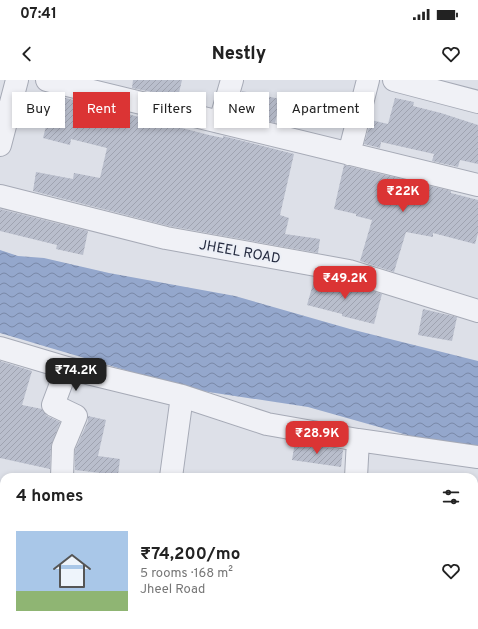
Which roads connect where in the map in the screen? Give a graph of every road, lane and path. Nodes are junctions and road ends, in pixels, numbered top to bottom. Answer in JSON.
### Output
{"nodes":[{"id":1,"x":17,"y":80,"type":"edge"},
{"id":2,"x":47,"y":80,"type":"edge"},
{"id":3,"x":232,"y":80,"type":"edge"},
{"id":4,"x":368,"y":80,"type":"edge"},
{"id":5,"x":394,"y":80,"type":"edge"},
{"id":6,"x":229,"y":92,"type":"edge"},
{"id":7,"x":478,"y":102,"type":"edge"},
{"id":8,"x":214,"y":121,"type":"edge"},
{"id":9,"x":244,"y":128,"type":"edge"},
{"id":10,"x":0,"y":145,"type":"edge"},
{"id":11,"x":349,"y":154,"type":"junction"},
{"id":12,"x":478,"y":185,"type":"edge"},
{"id":13,"x":0,"y":196,"type":"edge"},
{"id":14,"x":478,"y":311,"type":"edge"},
{"id":15,"x":1,"y":351,"type":"edge"},
{"id":16,"x":67,"y":368,"type":"junction"},
{"id":17,"x":182,"y":396,"type":"junction"},
{"id":18,"x":358,"y":440,"type":"junction"},
{"id":19,"x":478,"y":457,"type":"edge"},
{"id":20,"x":62,"y":473,"type":"edge"},
{"id":21,"x":172,"y":473,"type":"edge"},
{"id":22,"x":356,"y":473,"type":"edge"}],
"edges":[{"from":1,"to":10,"type":"street"},
{"from":2,"to":8,"type":"street"},
{"from":3,"to":6,"type":"street"},
{"from":4,"to":11,"type":"street"},
{"from":5,"to":7,"type":"street"},
{"from":9,"to":11,"type":"street"},
{"from":11,"to":12,"type":"street"},
{"from":13,"to":14,"type":"street","name":"JHEEL ROAD"},
{"from":15,"to":16,"type":"street"},
{"from":16,"to":17,"type":"street"},
{"from":16,"to":20,"type":"street"},
{"from":17,"to":18,"type":"street"},
{"from":17,"to":21,"type":"street"},
{"from":18,"to":19,"type":"street"},
{"from":18,"to":22,"type":"street"}]}
